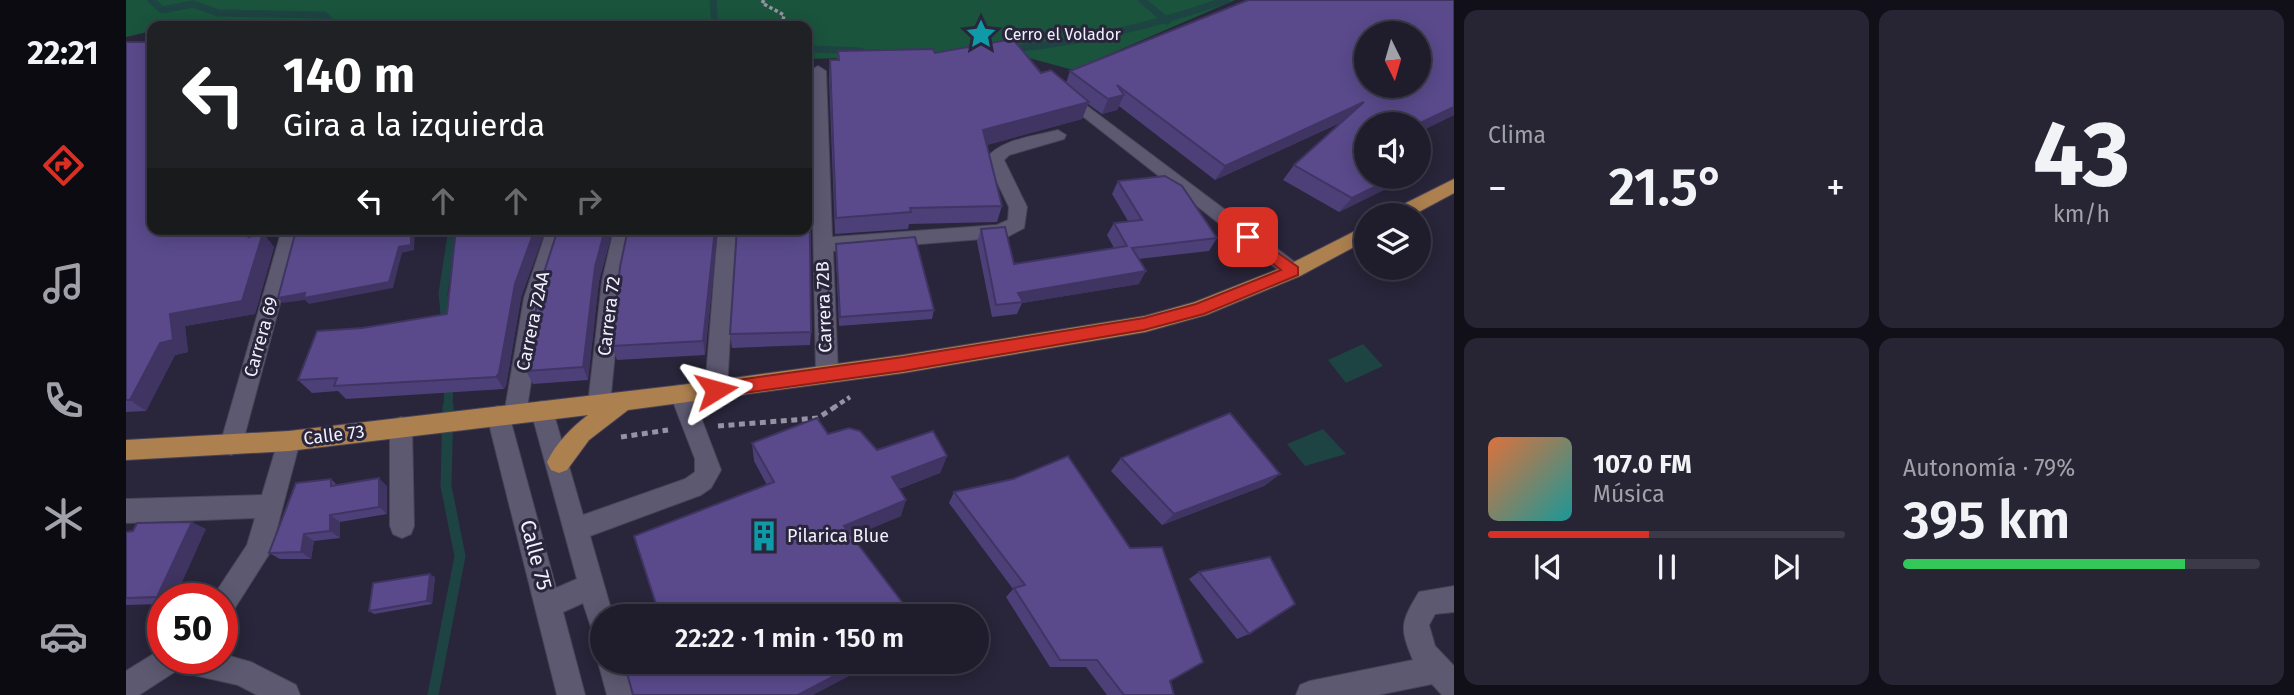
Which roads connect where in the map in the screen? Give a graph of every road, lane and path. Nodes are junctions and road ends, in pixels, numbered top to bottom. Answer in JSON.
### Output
{"nodes":[{"id":1,"x":764,"y":0,"type":"edge"},
{"id":2,"x":783,"y":21,"type":"edge"},
{"id":3,"x":818,"y":71,"type":"dead end"},
{"id":4,"x":1056,"y":88,"type":"edge"},
{"id":5,"x":1058,"y":135,"type":"dead end"},
{"id":6,"x":1454,"y":185,"type":"edge"},
{"id":7,"x":1420,"y":203,"type":"edge"},
{"id":8,"x":289,"y":235,"type":"edge"},
{"id":9,"x":554,"y":235,"type":"edge"},
{"id":10,"x":622,"y":235,"type":"edge"},
{"id":11,"x":727,"y":235,"type":"edge"},
{"id":12,"x":1354,"y":239,"type":"edge"},
{"id":13,"x":822,"y":245,"type":"junction"},
{"id":14,"x":1293,"y":271,"type":"junction"},
{"id":15,"x":827,"y":374,"type":"junction"},
{"id":16,"x":716,"y":390,"type":"junction"},
{"id":17,"x":681,"y":394,"type":"junction"},
{"id":18,"x":651,"y":398,"type":"junction"},
{"id":19,"x":599,"y":404,"type":"junction"},
{"id":20,"x":542,"y":411,"type":"junction"},
{"id":21,"x":507,"y":415,"type":"junction"},
{"id":22,"x":411,"y":426,"type":"junction"},
{"id":23,"x":289,"y":441,"type":"junction"},
{"id":24,"x":231,"y":444,"type":"junction"},
{"id":25,"x":126,"y":450,"type":"edge"},
{"id":26,"x":559,"y":462,"type":"junction"},
{"id":27,"x":272,"y":506,"type":"junction"},
{"id":28,"x":126,"y":511,"type":"edge"},
{"id":29,"x":402,"y":526,"type":"dead end"},
{"id":30,"x":576,"y":529,"type":"junction"},
{"id":31,"x":237,"y":583,"type":"edge"},
{"id":32,"x":591,"y":586,"type":"junction"},
{"id":33,"x":1454,"y":599,"type":"edge"},
{"id":34,"x":596,"y":604,"type":"edge"},
{"id":35,"x":550,"y":605,"type":"junction"},
{"id":36,"x":238,"y":671,"type":"edge"},
{"id":37,"x":147,"y":673,"type":"edge"},
{"id":38,"x":615,"y":674,"type":"edge"},
{"id":39,"x":1445,"y":678,"type":"edge"},
{"id":40,"x":126,"y":687,"type":"edge"},
{"id":41,"x":286,"y":695,"type":"edge"},
{"id":42,"x":571,"y":695,"type":"edge"},
{"id":43,"x":621,"y":695,"type":"edge"},
{"id":44,"x":1310,"y":695,"type":"edge"}],
"edges":[{"from":1,"to":2,"type":"path"},
{"from":3,"to":13,"type":"street","name":"Carrera 72B"},
{"from":4,"to":14,"type":"street"},
{"from":5,"to":13,"type":"street"},
{"from":6,"to":7,"type":"main road"},
{"from":8,"to":24,"type":"street","name":"Carrera 69"},
{"from":9,"to":21,"type":"street","name":"Carrera 72AA"},
{"from":10,"to":19,"type":"street","name":"Carrera 72"},
{"from":11,"to":16,"type":"street"},
{"from":12,"to":14,"type":"main road"},
{"from":13,"to":15,"type":"street","name":"Carrera 72B"},
{"from":14,"to":15,"type":"main road"},
{"from":15,"to":16,"type":"main road"},
{"from":16,"to":17,"type":"main road"},
{"from":17,"to":18,"type":"main road"},
{"from":17,"to":30,"type":"street"},
{"from":18,"to":19,"type":"main road","name":"Calle 73"},
{"from":18,"to":26,"type":"main road"},
{"from":19,"to":20,"type":"main road","name":"Calle 73"},
{"from":20,"to":21,"type":"main road","name":"Calle 73"},
{"from":20,"to":26,"type":"street"},
{"from":21,"to":22,"type":"main road","name":"Calle 73"},
{"from":21,"to":35,"type":"street","name":"Calle 75"},
{"from":22,"to":23,"type":"main road","name":"Calle 73"},
{"from":22,"to":29,"type":"street"},
{"from":23,"to":24,"type":"main road","name":"Calle 73"},
{"from":23,"to":27,"type":"street"},
{"from":24,"to":25,"type":"main road","name":"Calle 73"},
{"from":26,"to":30,"type":"street"},
{"from":27,"to":28,"type":"street"},
{"from":27,"to":31,"type":"street"},
{"from":30,"to":32,"type":"street"},
{"from":32,"to":34,"type":"street"},
{"from":32,"to":35,"type":"street"},
{"from":33,"to":39,"type":"street"},
{"from":35,"to":42,"type":"street","name":"Calle 75"},
{"from":36,"to":41,"type":"street"},
{"from":37,"to":40,"type":"street"},
{"from":38,"to":43,"type":"street"},
{"from":39,"to":44,"type":"street"}]}
